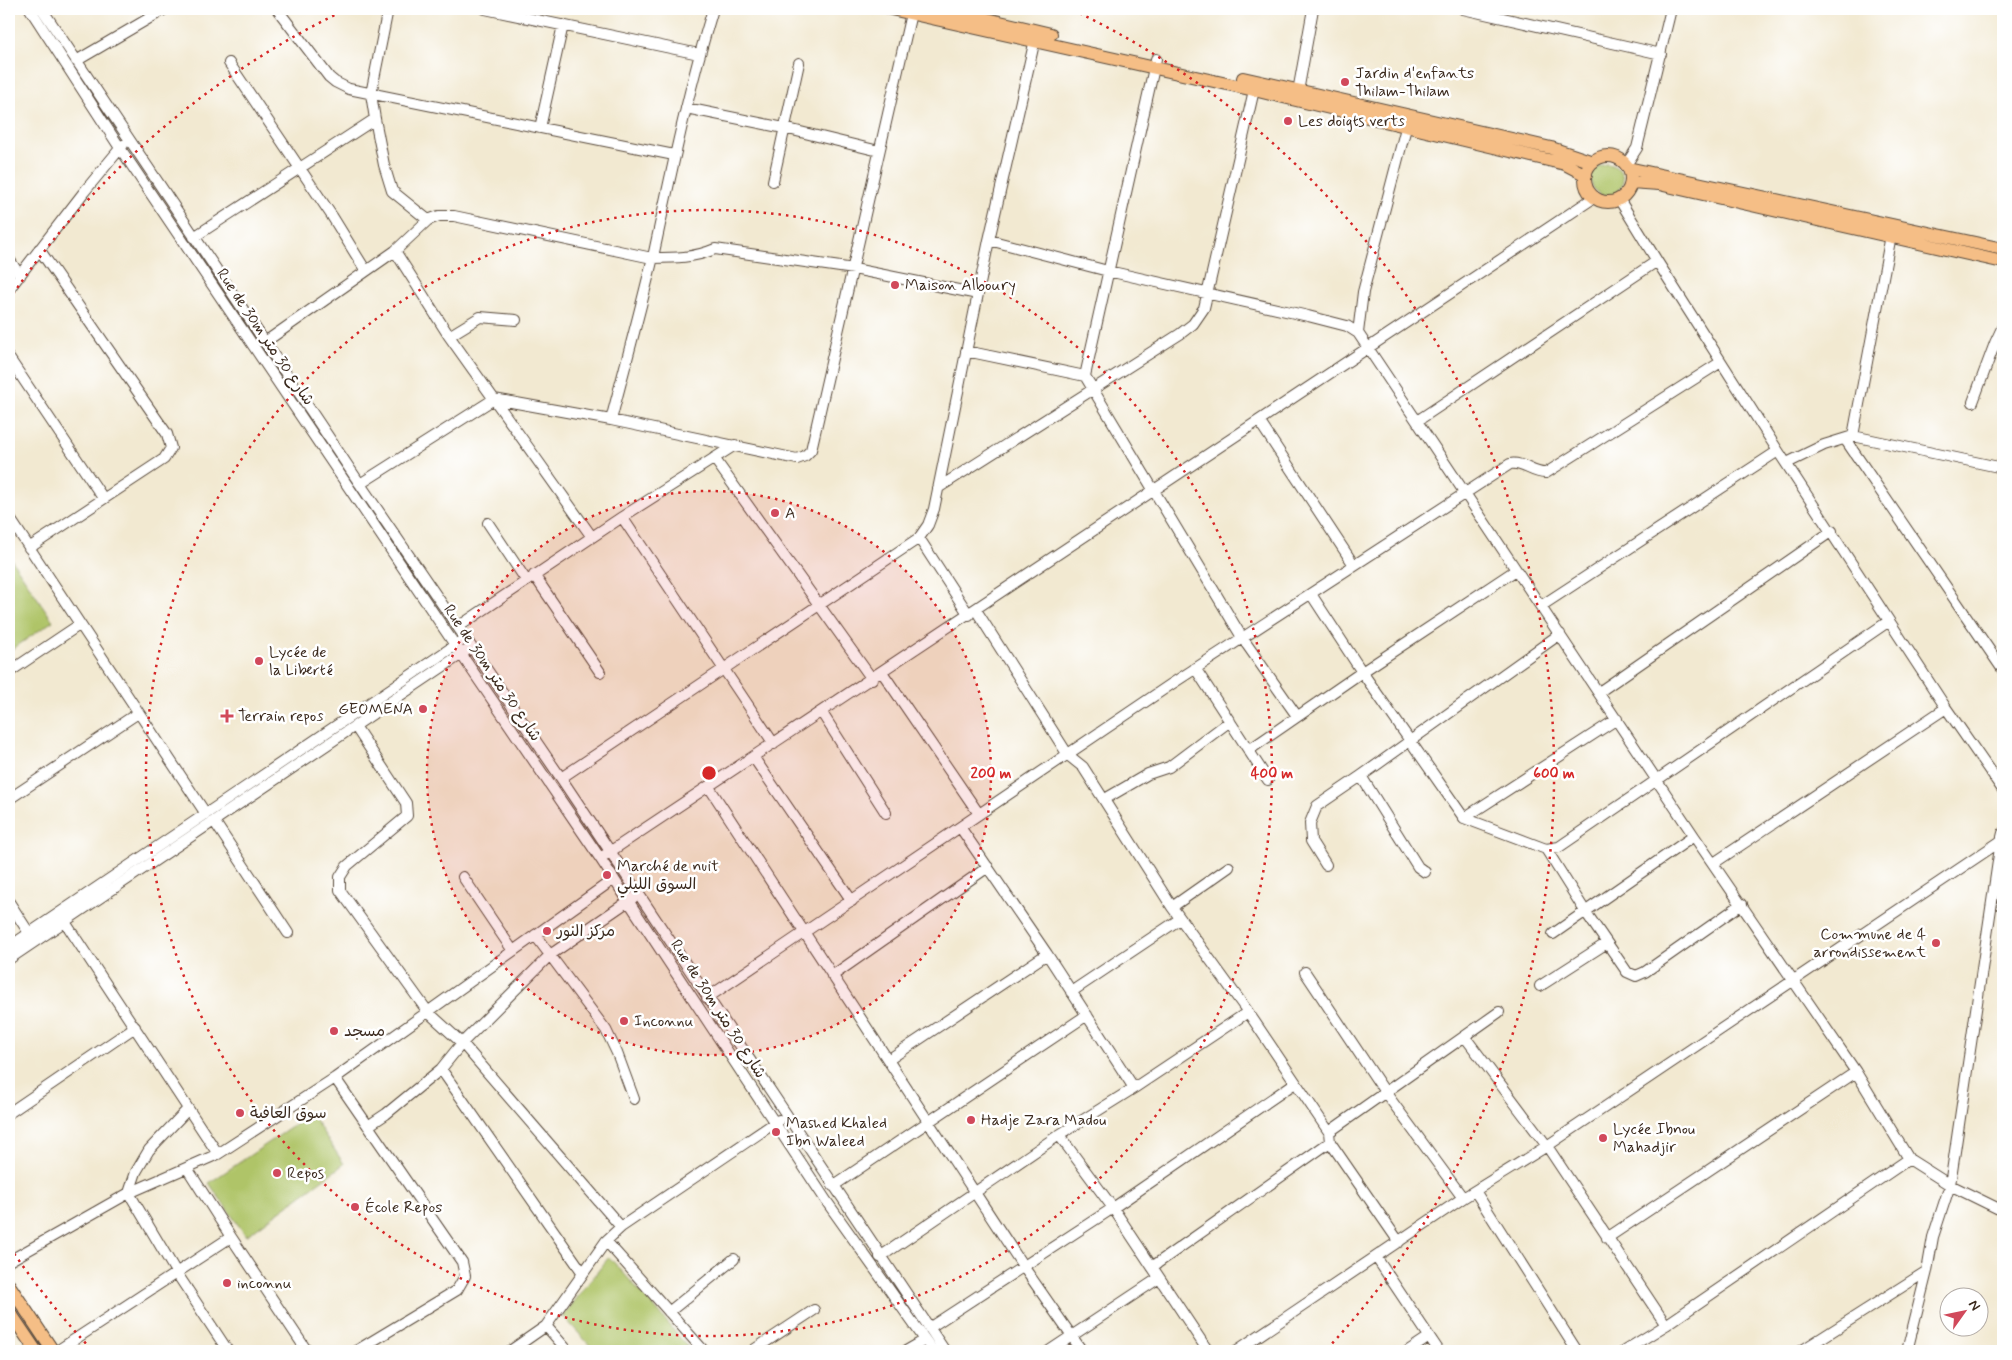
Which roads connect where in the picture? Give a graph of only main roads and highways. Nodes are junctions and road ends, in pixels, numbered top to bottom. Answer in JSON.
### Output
{"nodes":[{"id":1,"x":891,"y":9,"type":"edge"},
{"id":2,"x":944,"y":9,"type":"edge"},
{"id":3,"x":912,"y":11,"type":"edge"},
{"id":4,"x":929,"y":13,"type":"edge"},
{"id":5,"x":1036,"y":36,"type":"junction"},
{"id":6,"x":1155,"y":63,"type":"junction"},
{"id":7,"x":1298,"y":95,"type":"junction"},
{"id":8,"x":1407,"y":121,"type":"junction"},
{"id":9,"x":1593,"y":162,"type":"junction"},
{"id":10,"x":1627,"y":167,"type":"junction"},
{"id":11,"x":1586,"y":175,"type":"junction"},
{"id":12,"x":1631,"y":182,"type":"junction"},
{"id":13,"x":1733,"y":196,"type":"junction"},
{"id":14,"x":1892,"y":231,"type":"junction"},
{"id":15,"x":2003,"y":249,"type":"edge"},
{"id":16,"x":2003,"y":262,"type":"edge"},
{"id":17,"x":9,"y":1285,"type":"edge"},
{"id":18,"x":9,"y":1311,"type":"edge"},
{"id":19,"x":36,"y":1351,"type":"edge"},
{"id":20,"x":55,"y":1351,"type":"edge"}],
"edges":[{"from":1,"to":3,"type":"main road"},
{"from":2,"to":5,"type":"main road"},
{"from":3,"to":4,"type":"main road"},
{"from":4,"to":5,"type":"main road"},
{"from":5,"to":6,"type":"main road"},
{"from":6,"to":7,"type":"main road"},
{"from":6,"to":7,"type":"main road"},
{"from":7,"to":8,"type":"main road"},
{"from":8,"to":9,"type":"main road"},
{"from":8,"to":11,"type":"main road"},
{"from":9,"to":10,"type":"main road"},
{"from":9,"to":11,"type":"main road"},
{"from":10,"to":12,"type":"main road"},
{"from":10,"to":13,"type":"main road"},
{"from":11,"to":12,"type":"main road"},
{"from":12,"to":13,"type":"main road"},
{"from":13,"to":14,"type":"main road"},
{"from":14,"to":15,"type":"main road"},
{"from":14,"to":16,"type":"main road"},
{"from":17,"to":20,"type":"main road"},
{"from":18,"to":19,"type":"main road"}]}
